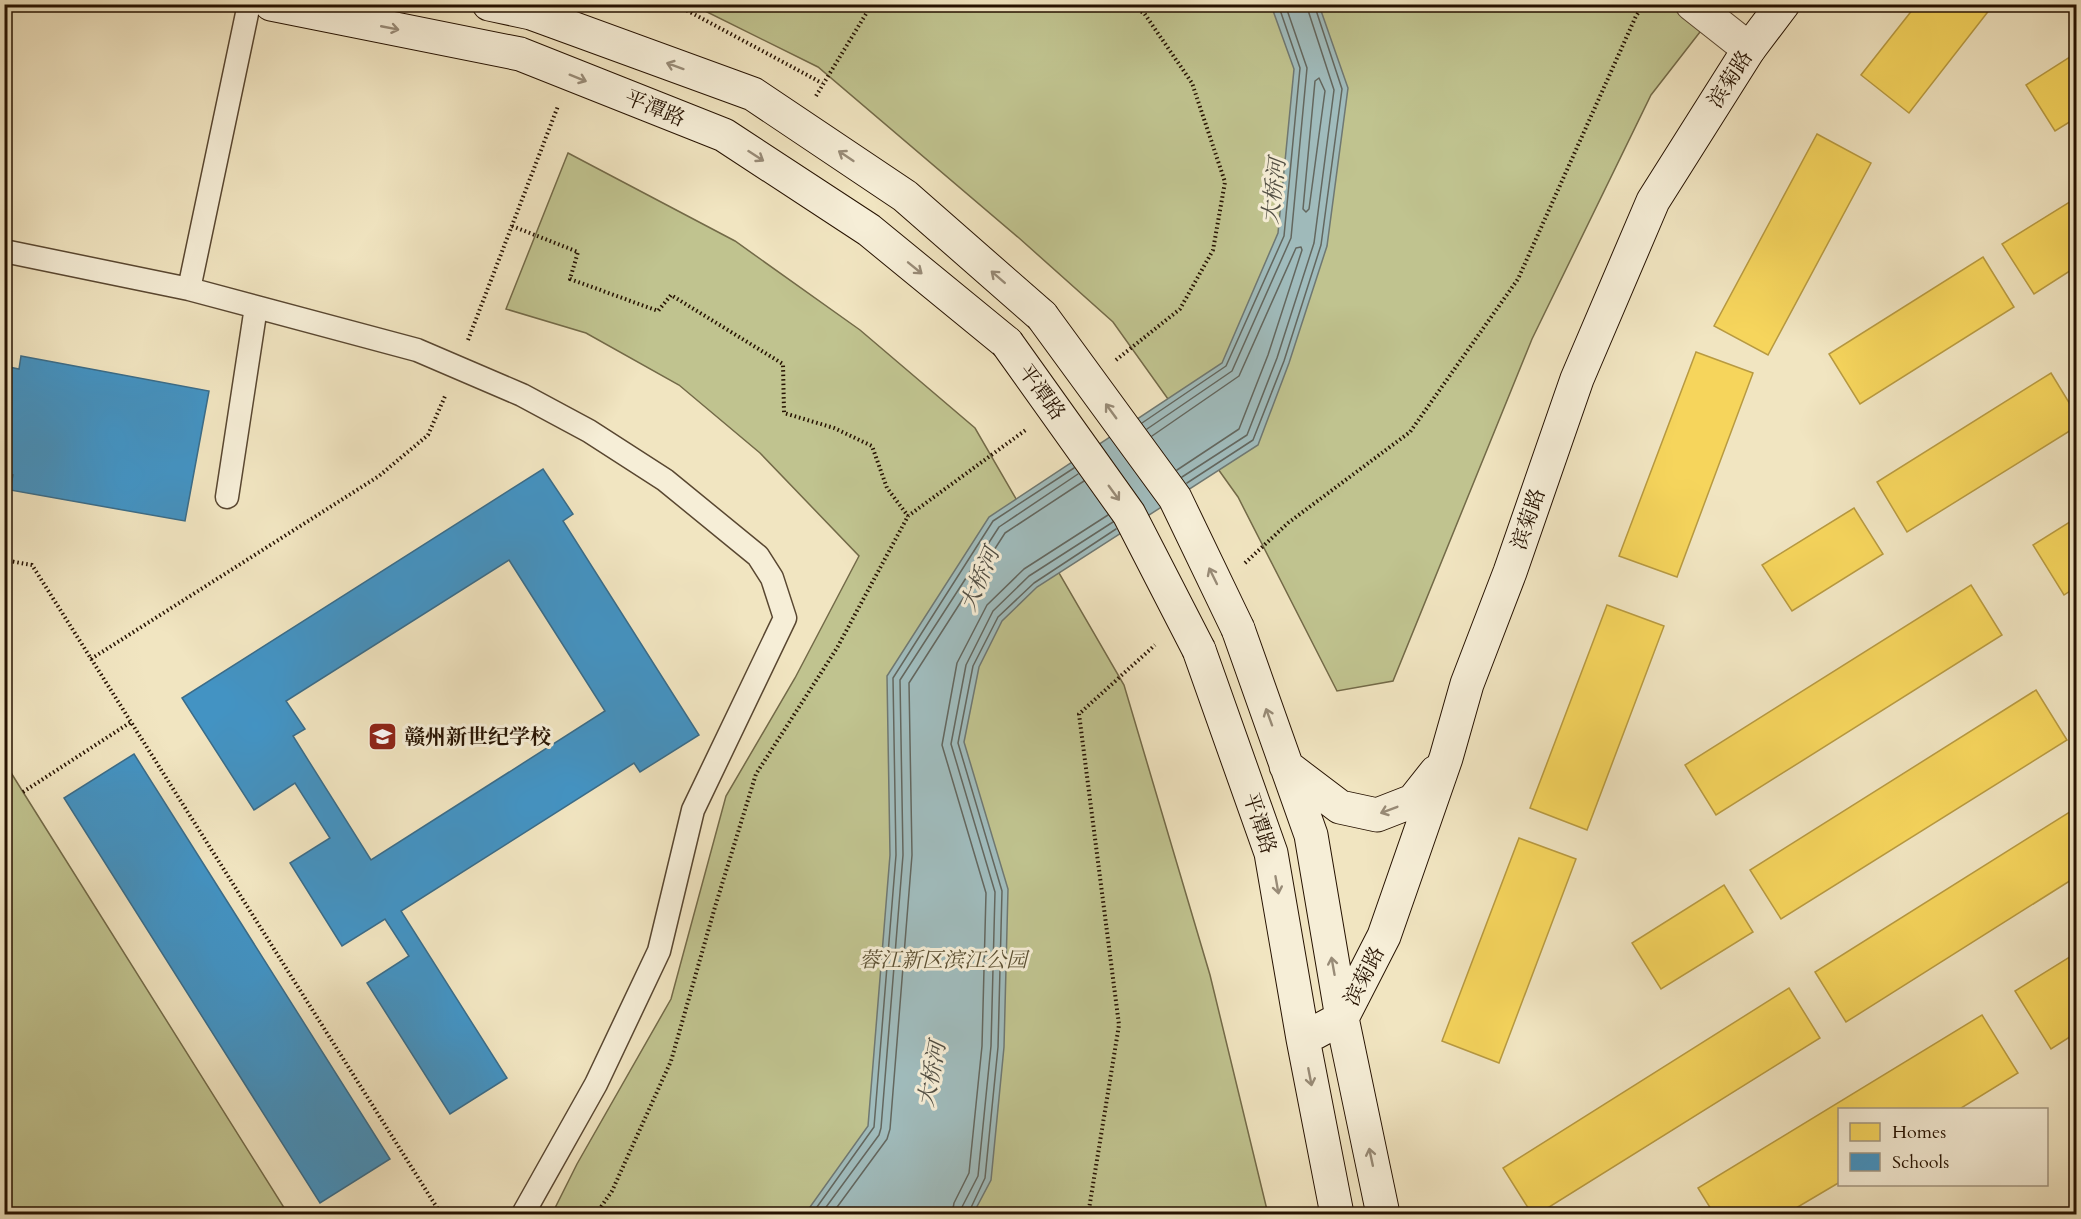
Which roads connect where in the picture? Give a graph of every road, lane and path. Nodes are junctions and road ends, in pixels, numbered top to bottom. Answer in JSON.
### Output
{"nodes":[{"id":1,"x":249,"y":4,"type":"edge"},
{"id":2,"x":271,"y":4,"type":"edge"},
{"id":3,"x":489,"y":4,"type":"edge"},
{"id":4,"x":675,"y":4,"type":"edge"},
{"id":5,"x":872,"y":4,"type":"edge"},
{"id":6,"x":1127,"y":4,"type":"edge"},
{"id":7,"x":1644,"y":4,"type":"edge"},
{"id":8,"x":1692,"y":4,"type":"edge"},
{"id":9,"x":1783,"y":4,"type":"edge"},
{"id":10,"x":1749,"y":49,"type":"junction"},
{"id":11,"x":822,"y":83,"type":"junction"},
{"id":12,"x":800,"y":125,"type":"junction"},
{"id":13,"x":512,"y":226,"type":"dead end"},
{"id":14,"x":4,"y":251,"type":"edge"},
{"id":15,"x":189,"y":289,"type":"junction"},
{"id":16,"x":256,"y":307,"type":"junction"},
{"id":17,"x":1114,"y":361,"type":"dead end"},
{"id":18,"x":1029,"y":428,"type":"dead end"},
{"id":19,"x":227,"y":497,"type":"dead end"},
{"id":20,"x":908,"y":516,"type":"junction"},
{"id":21,"x":4,"y":560,"type":"edge"},
{"id":22,"x":1245,"y":563,"type":"dead end"},
{"id":23,"x":1158,"y":643,"type":"dead end"},
{"id":24,"x":131,"y":722,"type":"junction"},
{"id":25,"x":1446,"y":759,"type":"junction"},
{"id":26,"x":1286,"y":766,"type":"junction"},
{"id":27,"x":23,"y":792,"type":"dead end"},
{"id":28,"x":1342,"y":1018,"type":"junction"},
{"id":29,"x":1303,"y":1039,"type":"junction"},
{"id":30,"x":1090,"y":1212,"type":"edge"},
{"id":31,"x":441,"y":1215,"type":"edge"},
{"id":32,"x":524,"y":1215,"type":"edge"},
{"id":33,"x":596,"y":1215,"type":"edge"},
{"id":34,"x":1085,"y":1215,"type":"edge"},
{"id":35,"x":1337,"y":1215,"type":"edge"},
{"id":36,"x":1383,"y":1215,"type":"edge"}],
"edges":[{"from":1,"to":15,"type":"lane"},
{"from":2,"to":29,"type":"street","name":"平潭路","one_way":true,"bridge":true},
{"from":12,"to":3,"type":"street","name":"平潭路","one_way":true},
{"from":4,"to":11,"type":"path"},
{"from":5,"to":11,"type":"path"},
{"from":6,"to":17,"type":"path"},
{"from":7,"to":22,"type":"path"},
{"from":8,"to":10,"type":"street"},
{"from":9,"to":10,"type":"street","name":"滨菊路"},
{"from":10,"to":25,"type":"street","name":"滨菊路"},
{"from":11,"to":12,"type":"path"},
{"from":26,"to":12,"type":"street","name":"平潭路","one_way":true,"bridge":true},
{"from":13,"to":20,"type":"path"},
{"from":14,"to":15,"type":"lane"},
{"from":15,"to":16,"type":"lane"},
{"from":16,"to":19,"type":"lane"},
{"from":16,"to":32,"type":"lane"},
{"from":18,"to":20,"type":"path"},
{"from":20,"to":33,"type":"path"},
{"from":21,"to":24,"type":"path"},
{"from":23,"to":30,"type":"path"},
{"from":24,"to":27,"type":"path"},
{"from":24,"to":31,"type":"path"},
{"from":25,"to":26,"type":"street","one_way":true},
{"from":25,"to":28,"type":"street","name":"滨菊路"},
{"from":28,"to":26,"type":"street","name":"平潭路","one_way":true},
{"from":28,"to":29,"type":"street","name":"滨菊路"},
{"from":36,"to":28,"type":"street","name":"平潭路","one_way":true},
{"from":29,"to":35,"type":"street","name":"平潭路","one_way":true},
{"from":30,"to":34,"type":"path"}]}
